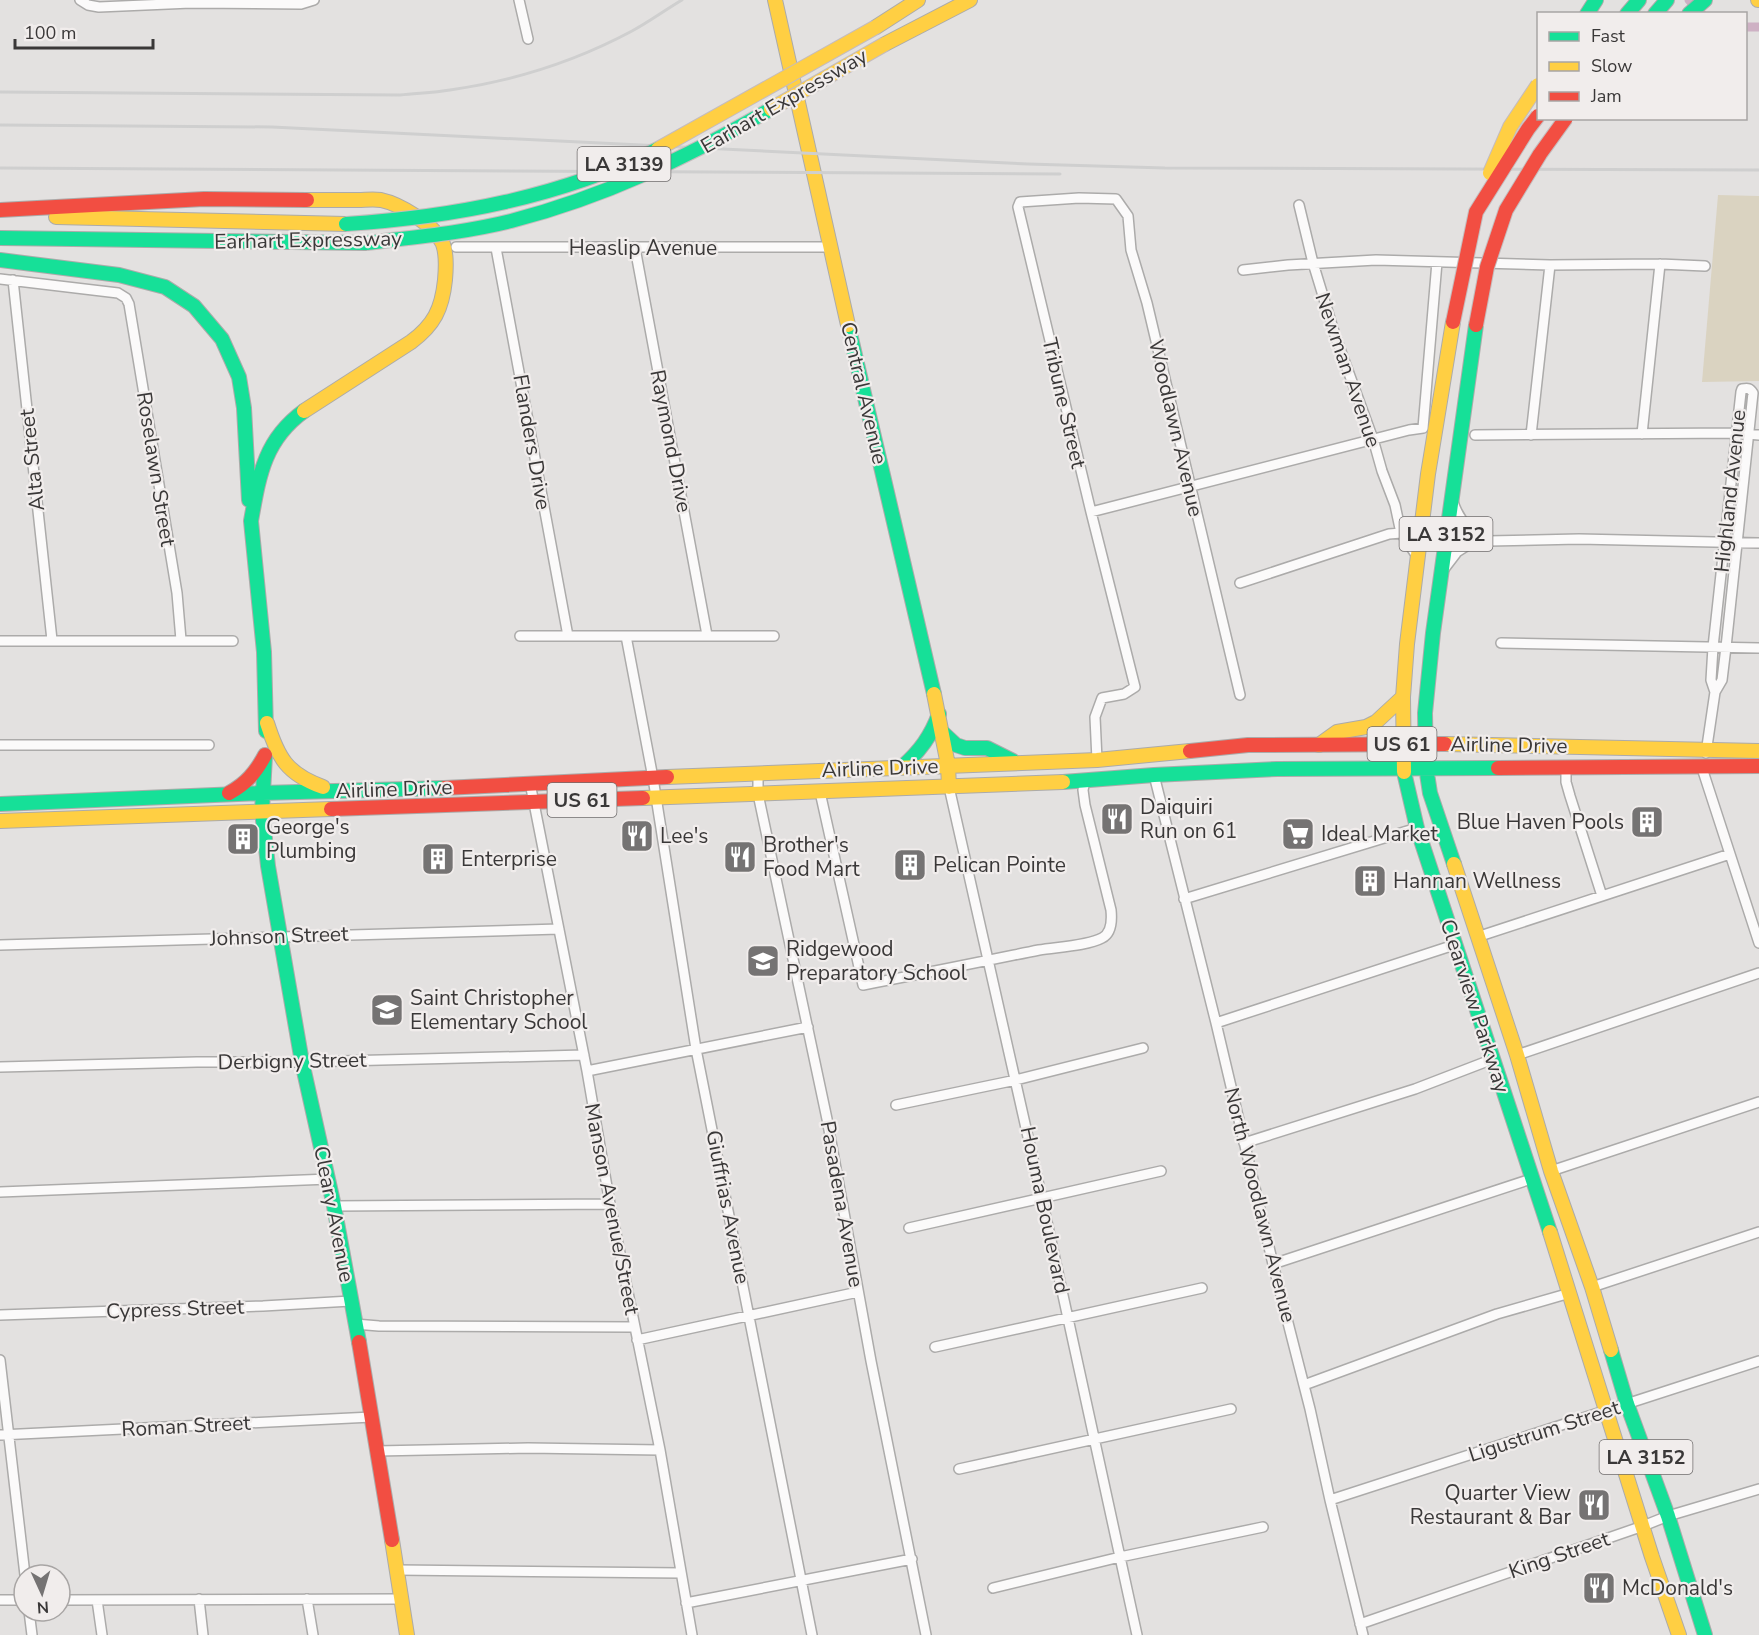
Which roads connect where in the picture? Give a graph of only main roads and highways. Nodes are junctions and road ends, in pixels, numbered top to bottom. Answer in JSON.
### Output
{"nodes":[{"id":1,"x":775,"y":0,"type":"edge"},
{"id":2,"x":918,"y":0,"type":"edge"},
{"id":3,"x":956,"y":0,"type":"edge"},
{"id":4,"x":970,"y":0,"type":"edge"},
{"id":5,"x":1639,"y":0,"type":"edge"},
{"id":6,"x":1667,"y":0,"type":"edge"},
{"id":7,"x":1705,"y":0,"type":"edge"},
{"id":8,"x":1629,"y":12,"type":"edge"},
{"id":9,"x":1657,"y":12,"type":"edge"},
{"id":10,"x":1691,"y":12,"type":"edge"},
{"id":11,"x":885,"y":44,"type":"junction"},
{"id":12,"x":1537,"y":88,"type":"edge"},
{"id":13,"x":1537,"y":118,"type":"edge"},
{"id":14,"x":1565,"y":122,"type":"edge"},
{"id":15,"x":0,"y":210,"type":"edge"},
{"id":16,"x":1476,"y":213,"type":"junction"},
{"id":17,"x":0,"y":216,"type":"edge"},
{"id":18,"x":0,"y":237,"type":"edge"},
{"id":19,"x":0,"y":260,"type":"edge"},
{"id":20,"x":251,"y":521,"type":"junction"},
{"id":21,"x":1403,"y":697,"type":"junction"},
{"id":22,"x":939,"y":714,"type":"junction"},
{"id":23,"x":267,"y":723,"type":"junction"},
{"id":24,"x":942,"y":732,"type":"junction"},
{"id":25,"x":1319,"y":744,"type":"junction"},
{"id":26,"x":1402,"y":744,"type":"junction"},
{"id":27,"x":1424,"y":744,"type":"junction"},
{"id":28,"x":1759,"y":751,"type":"edge"},
{"id":29,"x":1170,"y":753,"type":"junction"},
{"id":30,"x":265,"y":755,"type":"junction"},
{"id":31,"x":1017,"y":763,"type":"junction"},
{"id":32,"x":948,"y":765,"type":"junction"},
{"id":33,"x":1759,"y":766,"type":"edge"},
{"id":34,"x":902,"y":767,"type":"junction"},
{"id":35,"x":1402,"y":769,"type":"junction"},
{"id":36,"x":1425,"y":769,"type":"junction"},
{"id":37,"x":1147,"y":776,"type":"junction"},
{"id":38,"x":949,"y":787,"type":"junction"},
{"id":39,"x":339,"y":791,"type":"junction"},
{"id":40,"x":262,"y":793,"type":"junction"},
{"id":41,"x":225,"y":794,"type":"junction"},
{"id":42,"x":0,"y":804,"type":"edge"},
{"id":43,"x":262,"y":811,"type":"junction"},
{"id":44,"x":0,"y":822,"type":"edge"},
{"id":45,"x":1492,"y":1059,"type":"junction"},
{"id":46,"x":1546,"y":1153,"type":"junction"},
{"id":47,"x":1704,"y":1630,"type":"edge"},
{"id":48,"x":1678,"y":1634,"type":"edge"},
{"id":49,"x":407,"y":1635,"type":"edge"}],
"edges":[{"from":1,"to":22,"type":"main road","name":"Central Avenue"},
{"from":2,"to":17,"type":"main road","name":"Earhart Expressway","number":"LA 3139","bridge":true},
{"from":3,"to":11,"type":"main road","name":"Earhart Expressway","number":"LA 3139"},
{"from":4,"to":11,"type":"main road"},
{"from":5,"to":8,"type":"main road"},
{"from":6,"to":9,"type":"main road"},
{"from":7,"to":10,"type":"main road"},
{"from":11,"to":18,"type":"main road","name":"Earhart Expressway","number":"LA 3139","bridge":true},
{"from":12,"to":16,"type":"main road","bridge":true},
{"from":13,"to":16,"type":"main road","number":"LA 3152","bridge":true},
{"from":14,"to":27,"type":"main road","number":"LA 3152","bridge":true},
{"from":15,"to":20,"type":"main road"},
{"from":16,"to":21,"type":"main road","name":"Clearview Parkway","number":"LA 3152","bridge":true},
{"from":19,"to":20,"type":"main road"},
{"from":20,"to":23,"type":"main road"},
{"from":21,"to":25,"type":"main road"},
{"from":21,"to":26,"type":"main road","name":"Clearview Parkway","number":"LA 3152"},
{"from":22,"to":24,"type":"main road","name":"Central Avenue"},
{"from":22,"to":34,"type":"main road"},
{"from":23,"to":30,"type":"main road","name":"Cleary Avenue"},
{"from":23,"to":39,"type":"main road"},
{"from":24,"to":31,"type":"main road"},
{"from":24,"to":32,"type":"main road","name":"Central Avenue"},
{"from":25,"to":26,"type":"main road","name":"Airline Drive","number":"US 61"},
{"from":25,"to":29,"type":"main road","name":"Airline Drive","number":"US 61"},
{"from":26,"to":27,"type":"main road","name":"Airline Drive","number":"US 61"},
{"from":26,"to":35,"type":"main road","name":"Clearview Parkway","number":"LA 3152"},
{"from":27,"to":28,"type":"main road","name":"Airline Drive","number":"US 61"},
{"from":27,"to":36,"type":"main road","name":"Clearview Parkway","number":"LA 3152"},
{"from":29,"to":31,"type":"main road","name":"Airline Drive","number":"US 61"},
{"from":29,"to":37,"type":"main road"},
{"from":30,"to":40,"type":"main road","name":"Cleary Avenue"},
{"from":30,"to":41,"type":"main road"},
{"from":31,"to":32,"type":"main road","name":"Airline Drive","number":"US 61"},
{"from":32,"to":34,"type":"main road","name":"Airline Drive","number":"US 61"},
{"from":32,"to":38,"type":"main road","name":"Central Avenue"},
{"from":33,"to":36,"type":"main road","name":"Airline Drive","number":"US 61"},
{"from":34,"to":39,"type":"main road","name":"Airline Drive","number":"US 61"},
{"from":35,"to":36,"type":"main road","name":"Airline Drive","number":"US 61"},
{"from":35,"to":37,"type":"main road","name":"Airline Drive","number":"US 61"},
{"from":35,"to":45,"type":"main road","name":"Clearview Parkway","number":"LA 3152"},
{"from":36,"to":46,"type":"main road","name":"Clearview Parkway","number":"LA 3152"},
{"from":37,"to":38,"type":"main road","name":"Airline Drive","number":"US 61"},
{"from":38,"to":43,"type":"main road","name":"Airline Drive","number":"US 61"},
{"from":39,"to":40,"type":"main road","name":"Airline Drive","number":"US 61"},
{"from":40,"to":41,"type":"main road","name":"Airline Drive","number":"US 61"},
{"from":40,"to":43,"type":"main road","name":"Cleary Avenue"},
{"from":41,"to":42,"type":"main road","name":"Airline Drive","number":"US 61"},
{"from":43,"to":44,"type":"main road","name":"Airline Drive","number":"US 61"},
{"from":43,"to":49,"type":"main road","name":"Cleary Avenue"},
{"from":45,"to":46,"type":"main road"},
{"from":45,"to":48,"type":"main road","name":"Clearview Parkway","number":"LA 3152"},
{"from":46,"to":47,"type":"main road","name":"Clearview Parkway","number":"LA 3152"},
{"from":47,"to":48,"type":"main road"}]}
